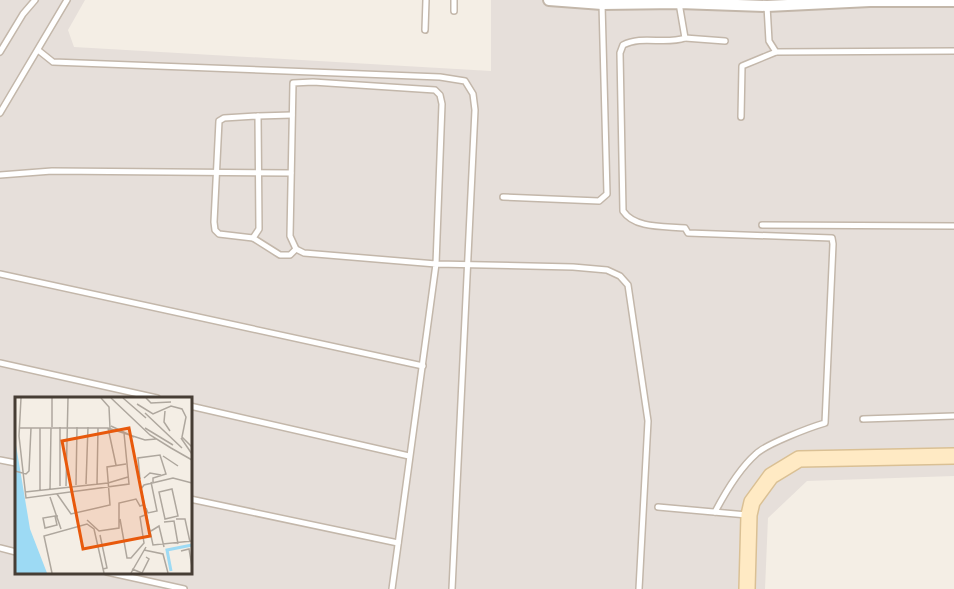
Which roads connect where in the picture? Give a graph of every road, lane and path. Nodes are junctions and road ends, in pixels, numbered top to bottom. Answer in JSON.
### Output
{"nodes":[{"id":1,"x":35,"y":0,"type":"edge"},
{"id":2,"x":67,"y":0,"type":"edge"},
{"id":3,"x":426,"y":0,"type":"edge"},
{"id":4,"x":454,"y":0,"type":"edge"},
{"id":5,"x":549,"y":0,"type":"edge"},
{"id":6,"x":870,"y":1,"type":"edge"},
{"id":7,"x":954,"y":1,"type":"edge"},
{"id":8,"x":679,"y":3,"type":"junction"},
{"id":9,"x":602,"y":4,"type":"junction"},
{"id":10,"x":767,"y":6,"type":"junction"},
{"id":11,"x":454,"y":11,"type":"dead end"},
{"id":12,"x":425,"y":30,"type":"dead end"},
{"id":13,"x":685,"y":38,"type":"junction"},
{"id":14,"x":725,"y":41,"type":"dead end"},
{"id":15,"x":38,"y":50,"type":"junction"},
{"id":16,"x":954,"y":51,"type":"edge"},
{"id":17,"x":0,"y":52,"type":"edge"},
{"id":18,"x":776,"y":52,"type":"junction"},
{"id":19,"x":0,"y":113,"type":"edge"},
{"id":20,"x":292,"y":115,"type":"junction"},
{"id":21,"x":258,"y":116,"type":"junction"},
{"id":22,"x":741,"y":117,"type":"dead end"},
{"id":23,"x":216,"y":172,"type":"junction"},
{"id":24,"x":259,"y":173,"type":"junction"},
{"id":25,"x":291,"y":173,"type":"junction"},
{"id":26,"x":0,"y":176,"type":"edge"},
{"id":27,"x":503,"y":197,"type":"dead end"},
{"id":28,"x":762,"y":225,"type":"dead end"},
{"id":29,"x":954,"y":226,"type":"edge"},
{"id":30,"x":253,"y":238,"type":"junction"},
{"id":31,"x":296,"y":249,"type":"junction"},
{"id":32,"x":436,"y":264,"type":"junction"},
{"id":33,"x":467,"y":264,"type":"junction"},
{"id":34,"x":0,"y":274,"type":"edge"},
{"id":35,"x":0,"y":363,"type":"edge"},
{"id":36,"x":423,"y":366,"type":"junction"},
{"id":37,"x":148,"y":397,"type":"edge"},
{"id":38,"x":192,"y":406,"type":"edge"},
{"id":39,"x":954,"y":416,"type":"edge"},
{"id":40,"x":863,"y":419,"type":"dead end"},
{"id":41,"x":409,"y":456,"type":"junction"},
{"id":42,"x":954,"y":456,"type":"edge"},
{"id":43,"x":0,"y":460,"type":"edge"},
{"id":44,"x":15,"y":463,"type":"edge"},
{"id":45,"x":192,"y":499,"type":"edge"},
{"id":46,"x":658,"y":507,"type":"dead end"},
{"id":47,"x":715,"y":512,"type":"junction"},
{"id":48,"x":749,"y":515,"type":"junction"},
{"id":49,"x":398,"y":543,"type":"junction"},
{"id":50,"x":0,"y":548,"type":"edge"},
{"id":51,"x":15,"y":552,"type":"edge"},
{"id":52,"x":112,"y":574,"type":"edge"},
{"id":53,"x":184,"y":589,"type":"edge"},
{"id":54,"x":392,"y":589,"type":"edge"},
{"id":55,"x":452,"y":589,"type":"edge"},
{"id":56,"x":639,"y":589,"type":"edge"},
{"id":57,"x":747,"y":589,"type":"edge"}],
"edges":[{"from":1,"to":17,"type":"lane"},
{"from":2,"to":15,"type":"lane"},
{"from":3,"to":12,"type":"lane"},
{"from":4,"to":11,"type":"lane"},
{"from":5,"to":9,"type":"street"},
{"from":6,"to":7,"type":"street"},
{"from":6,"to":10,"type":"street"},
{"from":8,"to":9,"type":"street"},
{"from":8,"to":10,"type":"street"},
{"from":8,"to":13,"type":"lane"},
{"from":9,"to":27,"type":"lane"},
{"from":10,"to":18,"type":"lane"},
{"from":13,"to":14,"type":"lane"},
{"from":13,"to":47,"type":"lane"},
{"from":15,"to":19,"type":"lane"},
{"from":15,"to":33,"type":"lane"},
{"from":16,"to":18,"type":"lane"},
{"from":18,"to":22,"type":"lane"},
{"from":20,"to":21,"type":"lane"},
{"from":20,"to":25,"type":"lane"},
{"from":20,"to":32,"type":"lane"},
{"from":21,"to":23,"type":"lane"},
{"from":21,"to":24,"type":"lane"},
{"from":23,"to":24,"type":"lane"},
{"from":23,"to":26,"type":"lane"},
{"from":23,"to":30,"type":"lane"},
{"from":24,"to":25,"type":"lane"},
{"from":24,"to":30,"type":"lane"},
{"from":25,"to":31,"type":"lane"},
{"from":28,"to":29,"type":"lane"},
{"from":30,"to":31,"type":"lane"},
{"from":31,"to":32,"type":"lane"},
{"from":32,"to":33,"type":"lane"},
{"from":32,"to":36,"type":"lane"},
{"from":33,"to":55,"type":"lane"},
{"from":33,"to":56,"type":"lane"},
{"from":34,"to":36,"type":"lane"},
{"from":35,"to":37,"type":"lane"},
{"from":36,"to":41,"type":"lane"},
{"from":38,"to":41,"type":"lane"},
{"from":39,"to":40,"type":"lane"},
{"from":41,"to":49,"type":"lane"},
{"from":42,"to":48,"type":"street"},
{"from":43,"to":44,"type":"lane"},
{"from":45,"to":49,"type":"lane"},
{"from":46,"to":47,"type":"lane"},
{"from":47,"to":48,"type":"lane"},
{"from":48,"to":57,"type":"street"},
{"from":49,"to":54,"type":"lane"},
{"from":50,"to":51,"type":"lane"},
{"from":52,"to":53,"type":"lane"}]}
